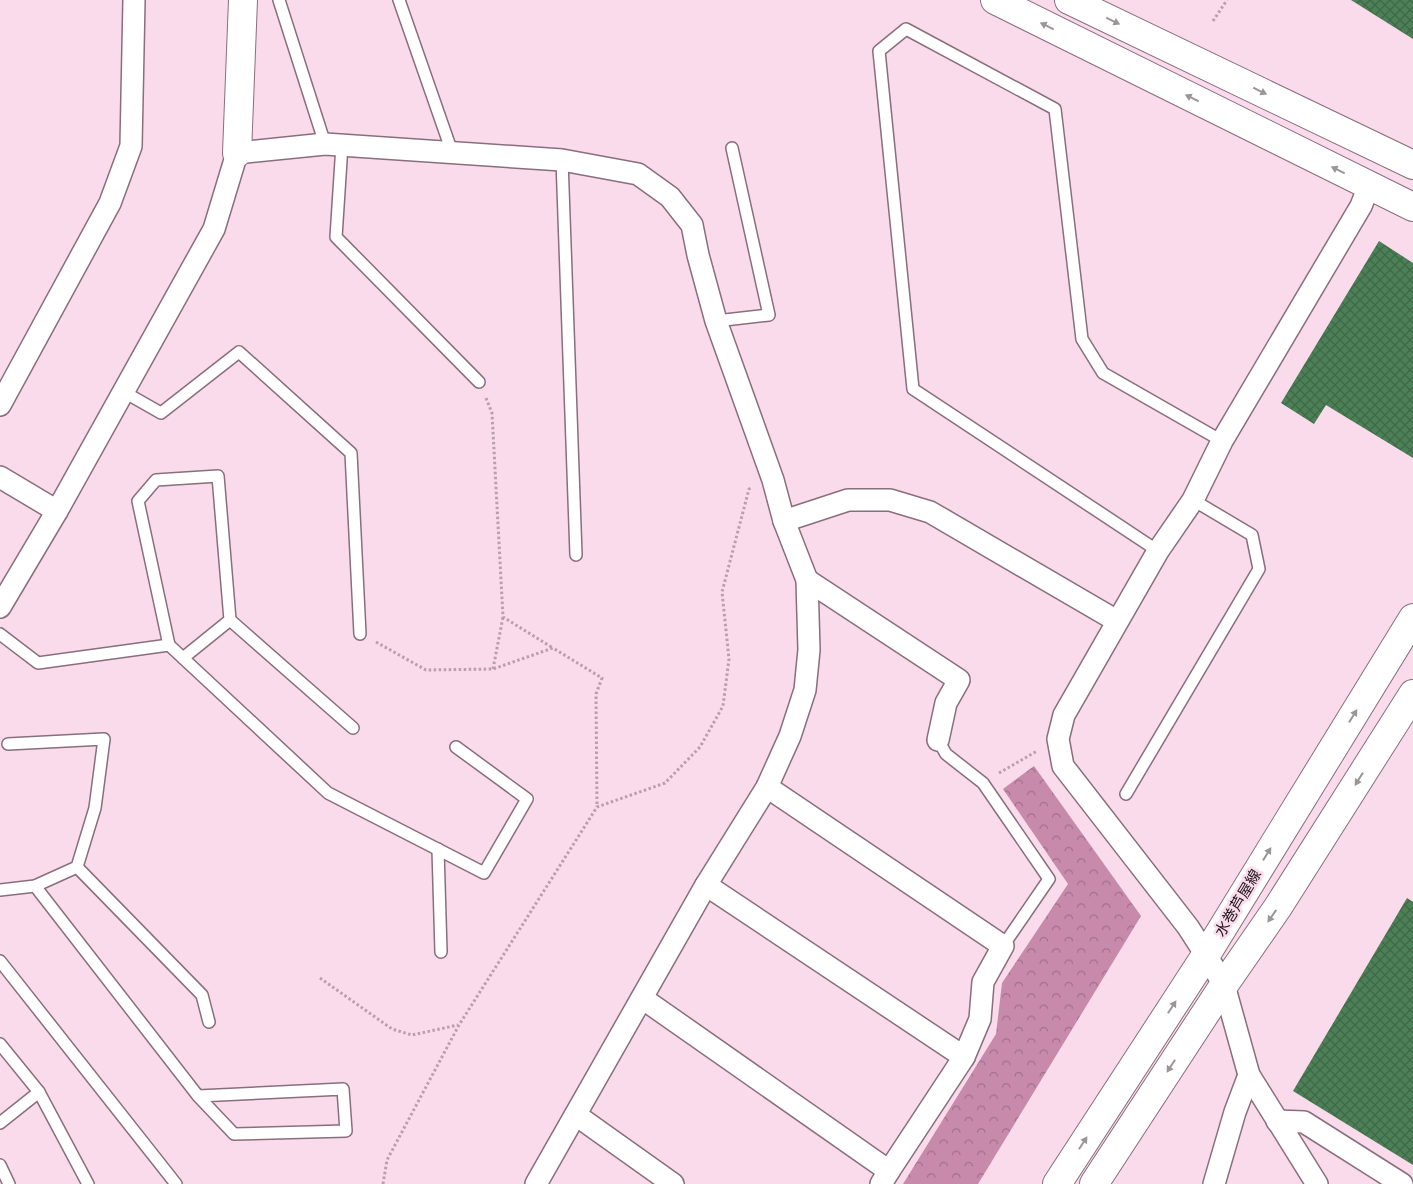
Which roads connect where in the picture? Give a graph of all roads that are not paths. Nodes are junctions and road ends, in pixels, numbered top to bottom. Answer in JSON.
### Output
{"nodes":[{"id":1,"x":134,"y":0,"type":"edge"},
{"id":2,"x":243,"y":0,"type":"edge"},
{"id":3,"x":279,"y":0,"type":"edge"},
{"id":4,"x":399,"y":0,"type":"edge"},
{"id":5,"x":995,"y":0,"type":"edge"},
{"id":6,"x":1070,"y":0,"type":"edge"},
{"id":7,"x":333,"y":144,"type":"junction"},
{"id":8,"x":732,"y":148,"type":"dead end"},
{"id":9,"x":452,"y":152,"type":"junction"},
{"id":10,"x":237,"y":153,"type":"junction"},
{"id":11,"x":562,"y":160,"type":"junction"},
{"id":12,"x":1413,"y":164,"type":"edge"},
{"id":13,"x":1369,"y":186,"type":"junction"},
{"id":14,"x":1413,"y":207,"type":"edge"},
{"id":15,"x":716,"y":322,"type":"junction"},
{"id":16,"x":479,"y":382,"type":"road end"},
{"id":17,"x":124,"y":392,"type":"junction"},
{"id":18,"x":0,"y":405,"type":"edge"},
{"id":19,"x":1222,"y":440,"type":"junction"},
{"id":20,"x":0,"y":477,"type":"edge"},
{"id":21,"x":1193,"y":500,"type":"junction"},
{"id":22,"x":57,"y":510,"type":"junction"},
{"id":23,"x":784,"y":521,"type":"junction"},
{"id":24,"x":1158,"y":551,"type":"junction"},
{"id":25,"x":576,"y":555,"type":"dead end"},
{"id":26,"x":807,"y":580,"type":"junction"},
{"id":27,"x":0,"y":607,"type":"edge"},
{"id":28,"x":1413,"y":618,"type":"edge"},
{"id":29,"x":230,"y":620,"type":"junction"},
{"id":30,"x":1117,"y":621,"type":"junction"},
{"id":31,"x":0,"y":634,"type":"edge"},
{"id":32,"x":360,"y":634,"type":"road end"},
{"id":33,"x":169,"y":645,"type":"junction"},
{"id":34,"x":183,"y":658,"type":"junction"},
{"id":35,"x":1413,"y":694,"type":"edge"},
{"id":36,"x":353,"y":728,"type":"dead end"},
{"id":37,"x":938,"y":740,"type":"joint"},
{"id":38,"x":8,"y":744,"type":"dead end"},
{"id":39,"x":456,"y":747,"type":"dead end"},
{"id":40,"x":767,"y":787,"type":"junction"},
{"id":41,"x":1126,"y":794,"type":"dead end"},
{"id":42,"x":438,"y":849,"type":"junction"},
{"id":43,"x":77,"y":867,"type":"junction"},
{"id":44,"x":706,"y":885,"type":"junction"},
{"id":45,"x":34,"y":886,"type":"junction"},
{"id":46,"x":0,"y":890,"type":"edge"},
{"id":47,"x":1003,"y":946,"type":"junction"},
{"id":48,"x":441,"y":952,"type":"dead end"},
{"id":49,"x":1206,"y":955,"type":"junction"},
{"id":50,"x":0,"y":961,"type":"edge"},
{"id":51,"x":1224,"y":985,"type":"junction"},
{"id":52,"x":642,"y":998,"type":"junction"},
{"id":53,"x":208,"y":1022,"type":"dead end"},
{"id":54,"x":0,"y":1044,"type":"edge"},
{"id":55,"x":964,"y":1057,"type":"junction"},
{"id":56,"x":1249,"y":1075,"type":"junction"},
{"id":57,"x":39,"y":1092,"type":"junction"},
{"id":58,"x":198,"y":1096,"type":"junction"},
{"id":59,"x":576,"y":1115,"type":"junction"},
{"id":60,"x":1277,"y":1121,"type":"junction"},
{"id":61,"x":0,"y":1123,"type":"edge"},
{"id":62,"x":0,"y":1165,"type":"edge"},
{"id":63,"x":885,"y":1177,"type":"edge"},
{"id":64,"x":9,"y":1184,"type":"edge"},
{"id":65,"x":88,"y":1184,"type":"edge"},
{"id":66,"x":176,"y":1184,"type":"edge"},
{"id":67,"x":536,"y":1184,"type":"edge"},
{"id":68,"x":674,"y":1184,"type":"edge"},
{"id":69,"x":1057,"y":1184,"type":"edge"},
{"id":70,"x":1094,"y":1184,"type":"edge"},
{"id":71,"x":1214,"y":1184,"type":"edge"},
{"id":72,"x":1317,"y":1184,"type":"edge"},
{"id":73,"x":1402,"y":1184,"type":"edge"}],
"edges":[{"from":1,"to":18,"type":"street"},
{"from":2,"to":10,"type":"main road"},
{"from":3,"to":7,"type":"lane"},
{"from":4,"to":9,"type":"lane"},
{"from":13,"to":5,"type":"main road","one_way":true},
{"from":6,"to":12,"type":"main road","one_way":true},
{"from":7,"to":9,"type":"street"},
{"from":7,"to":10,"type":"street"},
{"from":7,"to":16,"type":"lane"},
{"from":8,"to":15,"type":"lane"},
{"from":9,"to":11,"type":"street"},
{"from":10,"to":17,"type":"street"},
{"from":11,"to":15,"type":"street"},
{"from":11,"to":25,"type":"lane"},
{"from":13,"to":14,"type":"main road"},
{"from":13,"to":19,"type":"street"},
{"from":15,"to":23,"type":"street"},
{"from":17,"to":22,"type":"street"},
{"from":17,"to":32,"type":"lane"},
{"from":19,"to":21,"type":"street"},
{"from":19,"to":24,"type":"lane"},
{"from":20,"to":22,"type":"street"},
{"from":21,"to":24,"type":"street"},
{"from":21,"to":41,"type":"lane"},
{"from":22,"to":27,"type":"street"},
{"from":23,"to":26,"type":"street"},
{"from":23,"to":30,"type":"street"},
{"from":24,"to":30,"type":"street"},
{"from":26,"to":37,"type":"street"},
{"from":26,"to":40,"type":"street"},
{"from":49,"to":28,"type":"main road","name":"水巻芦屋線","one_way":true},
{"from":29,"to":33,"type":"lane"},
{"from":29,"to":34,"type":"lane"},
{"from":29,"to":36,"type":"lane"},
{"from":30,"to":49,"type":"street"},
{"from":31,"to":33,"type":"lane"},
{"from":33,"to":34,"type":"lane"},
{"from":34,"to":42,"type":"lane"},
{"from":35,"to":51,"type":"main road","one_way":true},
{"from":37,"to":47,"type":"lane"},
{"from":38,"to":43,"type":"lane"},
{"from":39,"to":42,"type":"lane"},
{"from":40,"to":44,"type":"street"},
{"from":40,"to":47,"type":"street"},
{"from":42,"to":48,"type":"lane"},
{"from":43,"to":45,"type":"lane"},
{"from":43,"to":53,"type":"lane"},
{"from":44,"to":52,"type":"street"},
{"from":44,"to":55,"type":"street"},
{"from":45,"to":46,"type":"lane"},
{"from":45,"to":58,"type":"lane"},
{"from":47,"to":55,"type":"street"},
{"from":49,"to":51,"type":"street"},
{"from":69,"to":49,"type":"main road","name":"水巻芦屋線","one_way":true},
{"from":50,"to":66,"type":"lane"},
{"from":51,"to":56,"type":"street"},
{"from":51,"to":70,"type":"main road","one_way":true},
{"from":52,"to":59,"type":"street"},
{"from":52,"to":63,"type":"street"},
{"from":54,"to":57,"type":"lane"},
{"from":55,"to":63,"type":"street"},
{"from":56,"to":60,"type":"street"},
{"from":56,"to":71,"type":"street"},
{"from":57,"to":61,"type":"lane"},
{"from":57,"to":65,"type":"lane"},
{"from":58,"to":58,"type":"lane"},
{"from":59,"to":67,"type":"street"},
{"from":59,"to":68,"type":"street"},
{"from":60,"to":72,"type":"street"},
{"from":60,"to":73,"type":"street"},
{"from":62,"to":64,"type":"lane"}]}
